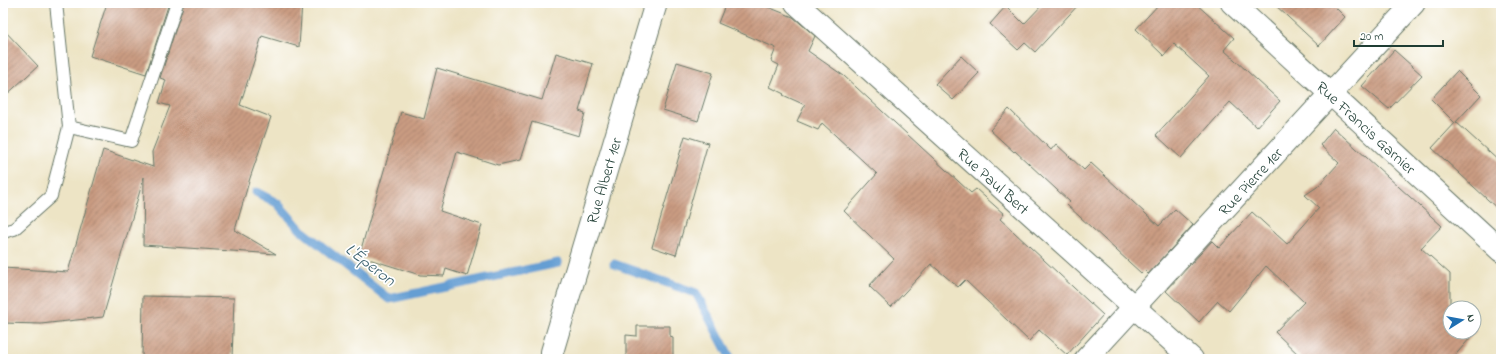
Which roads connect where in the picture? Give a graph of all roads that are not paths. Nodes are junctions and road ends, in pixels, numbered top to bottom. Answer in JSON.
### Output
{"nodes":[{"id":1,"x":56,"y":3,"type":"edge"},
{"id":2,"x":177,"y":3,"type":"edge"},
{"id":3,"x":656,"y":3,"type":"edge"},
{"id":4,"x":796,"y":3,"type":"edge"},
{"id":5,"x":1232,"y":3,"type":"edge"},
{"id":6,"x":1414,"y":3,"type":"edge"},
{"id":7,"x":1330,"y":94,"type":"junction"},
{"id":8,"x":69,"y":127,"type":"junction"},
{"id":9,"x":3,"y":232,"type":"edge"},
{"id":10,"x":1501,"y":251,"type":"edge"},
{"id":11,"x":1135,"y":306,"type":"junction"},
{"id":12,"x":552,"y":359,"type":"edge"},
{"id":13,"x":1086,"y":359,"type":"edge"},
{"id":14,"x":1192,"y":359,"type":"edge"}],
"edges":[{"from":1,"to":8,"type":"lane"},
{"from":2,"to":8,"type":"lane"},
{"from":3,"to":12,"type":"street","name":"Rue Albert 1er"},
{"from":4,"to":11,"type":"street","name":"Rue Paul Bert"},
{"from":5,"to":7,"type":"street","name":"Rue Francis Garnier"},
{"from":6,"to":7,"type":"street","name":"Rue Pierre 1er"},
{"from":7,"to":10,"type":"street","name":"Rue Francis Garnier"},
{"from":7,"to":11,"type":"street","name":"Rue Pierre 1er"},
{"from":8,"to":9,"type":"lane"},
{"from":11,"to":13,"type":"street","name":"Rue Pierre 1er"},
{"from":11,"to":14,"type":"street","name":"Rue Paul Bert"}]}
